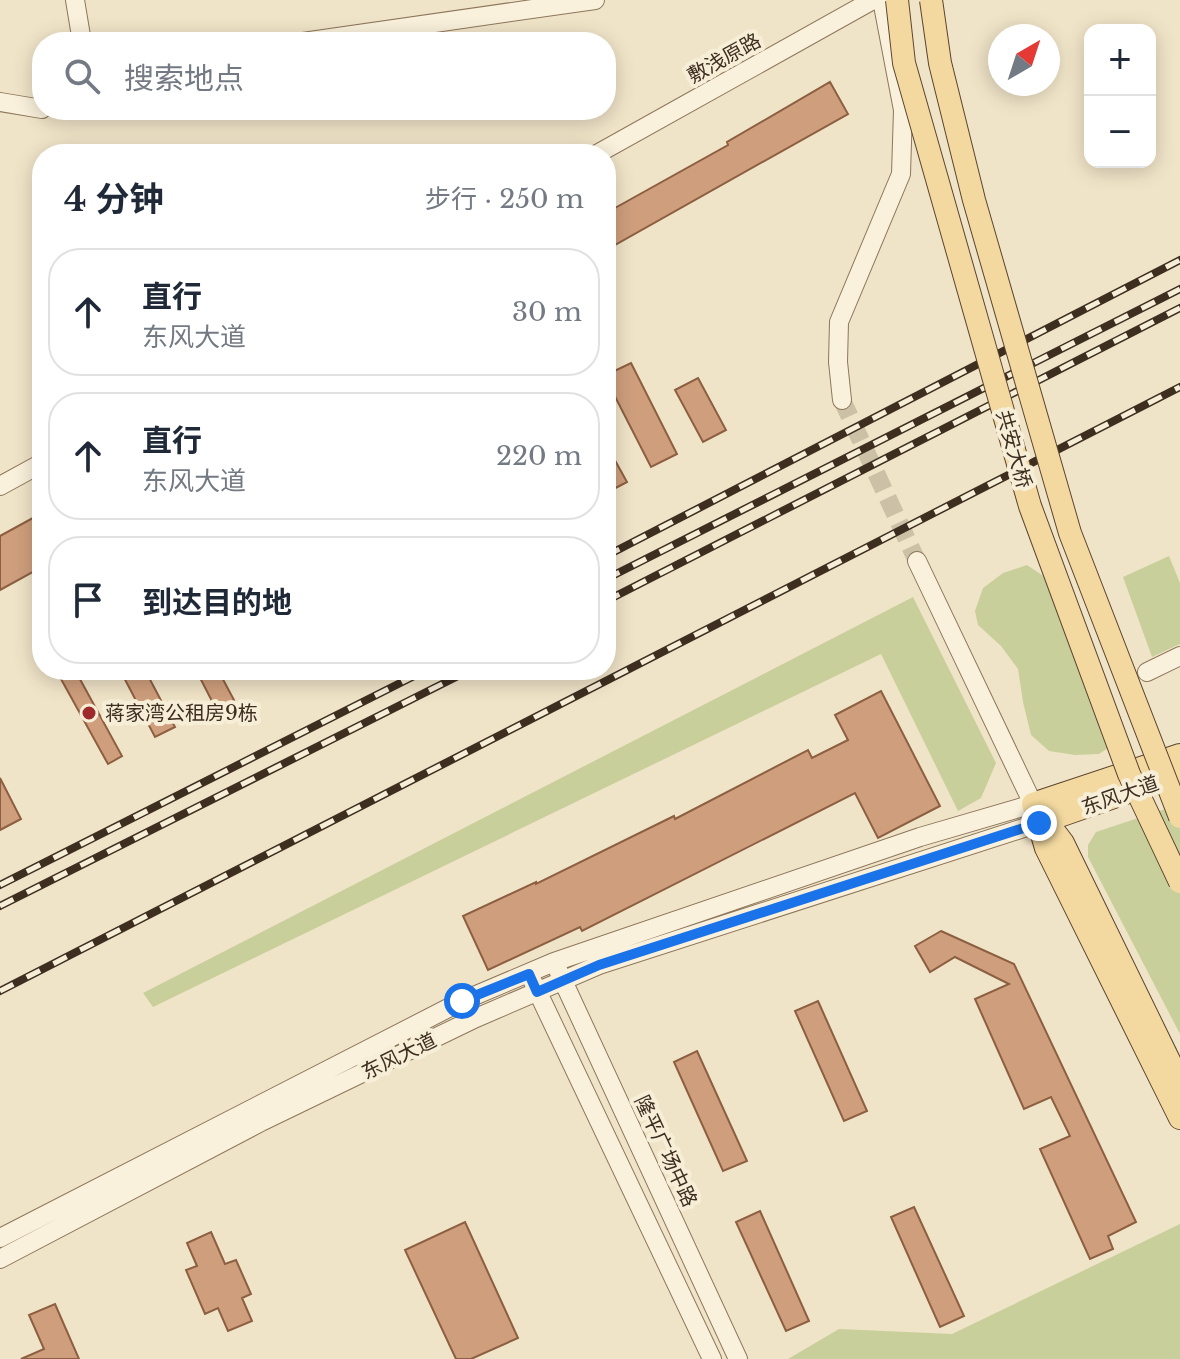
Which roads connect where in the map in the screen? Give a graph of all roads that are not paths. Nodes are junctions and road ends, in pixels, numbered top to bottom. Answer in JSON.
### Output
{"nodes":[{"id":1,"x":75,"y":0,"type":"edge"},
{"id":2,"x":595,"y":0,"type":"edge"},
{"id":3,"x":873,"y":0,"type":"edge"},
{"id":4,"x":882,"y":0,"type":"edge"},
{"id":5,"x":897,"y":0,"type":"edge"},
{"id":6,"x":931,"y":0,"type":"edge"},
{"id":7,"x":80,"y":32,"type":"edge"},
{"id":8,"x":373,"y":32,"type":"edge"},
{"id":9,"x":0,"y":102,"type":"edge"},
{"id":10,"x":32,"y":107,"type":"edge"},
{"id":11,"x":615,"y":144,"type":"edge"},
{"id":12,"x":842,"y":400,"type":"tunnel mouth"},
{"id":13,"x":32,"y":468,"type":"edge"},
{"id":14,"x":0,"y":486,"type":"edge"},
{"id":15,"x":917,"y":561,"type":"tunnel mouth"},
{"id":16,"x":1180,"y":656,"type":"edge"},
{"id":17,"x":1147,"y":672,"type":"dead end"},
{"id":18,"x":1180,"y":755,"type":"edge"},
{"id":19,"x":1180,"y":774,"type":"edge"},
{"id":20,"x":1039,"y":816,"type":"junction"},
{"id":21,"x":1180,"y":817,"type":"edge"},
{"id":22,"x":1180,"y":882,"type":"edge"},
{"id":23,"x":554,"y":962,"type":"junction"},
{"id":24,"x":529,"y":974,"type":"junction"},
{"id":25,"x":563,"y":981,"type":"junction"},
{"id":26,"x":537,"y":992,"type":"junction"},
{"id":27,"x":1180,"y":1083,"type":"edge"},
{"id":28,"x":1180,"y":1118,"type":"edge"},
{"id":29,"x":0,"y":1238,"type":"edge"},
{"id":30,"x":0,"y":1259,"type":"edge"},
{"id":31,"x":712,"y":1359,"type":"edge"},
{"id":32,"x":738,"y":1359,"type":"edge"}],
"edges":[{"from":1,"to":7,"type":"street"},
{"from":2,"to":8,"type":"street"},
{"from":3,"to":11,"type":"street","name":"敷浅原路"},
{"from":4,"to":12,"type":"street"},
{"from":5,"to":22,"type":"main road","name":"共安大桥","bridge":true},
{"from":6,"to":21,"type":"main road","name":"共安大桥","bridge":true},
{"from":9,"to":10,"type":"street"},
{"from":13,"to":14,"type":"street"},
{"from":15,"to":20,"type":"street"},
{"from":16,"to":17,"type":"street"},
{"from":18,"to":20,"type":"main road"},
{"from":19,"to":20,"type":"main road","name":"东风大道"},
{"from":20,"to":23,"type":"street","name":"东风大道"},
{"from":20,"to":25,"type":"street","name":"东风大道"},
{"from":20,"to":27,"type":"main road"},
{"from":20,"to":28,"type":"main road"},
{"from":23,"to":24,"type":"street","name":"东风大道"},
{"from":23,"to":25,"type":"street","name":"隆平广场中路"},
{"from":24,"to":26,"type":"street"},
{"from":24,"to":29,"type":"street","name":"东风大道"},
{"from":25,"to":26,"type":"street","name":"东风大道"},
{"from":25,"to":32,"type":"street","name":"隆平广场中路"},
{"from":26,"to":30,"type":"street","name":"东风大道"},
{"from":26,"to":31,"type":"street"}]}
